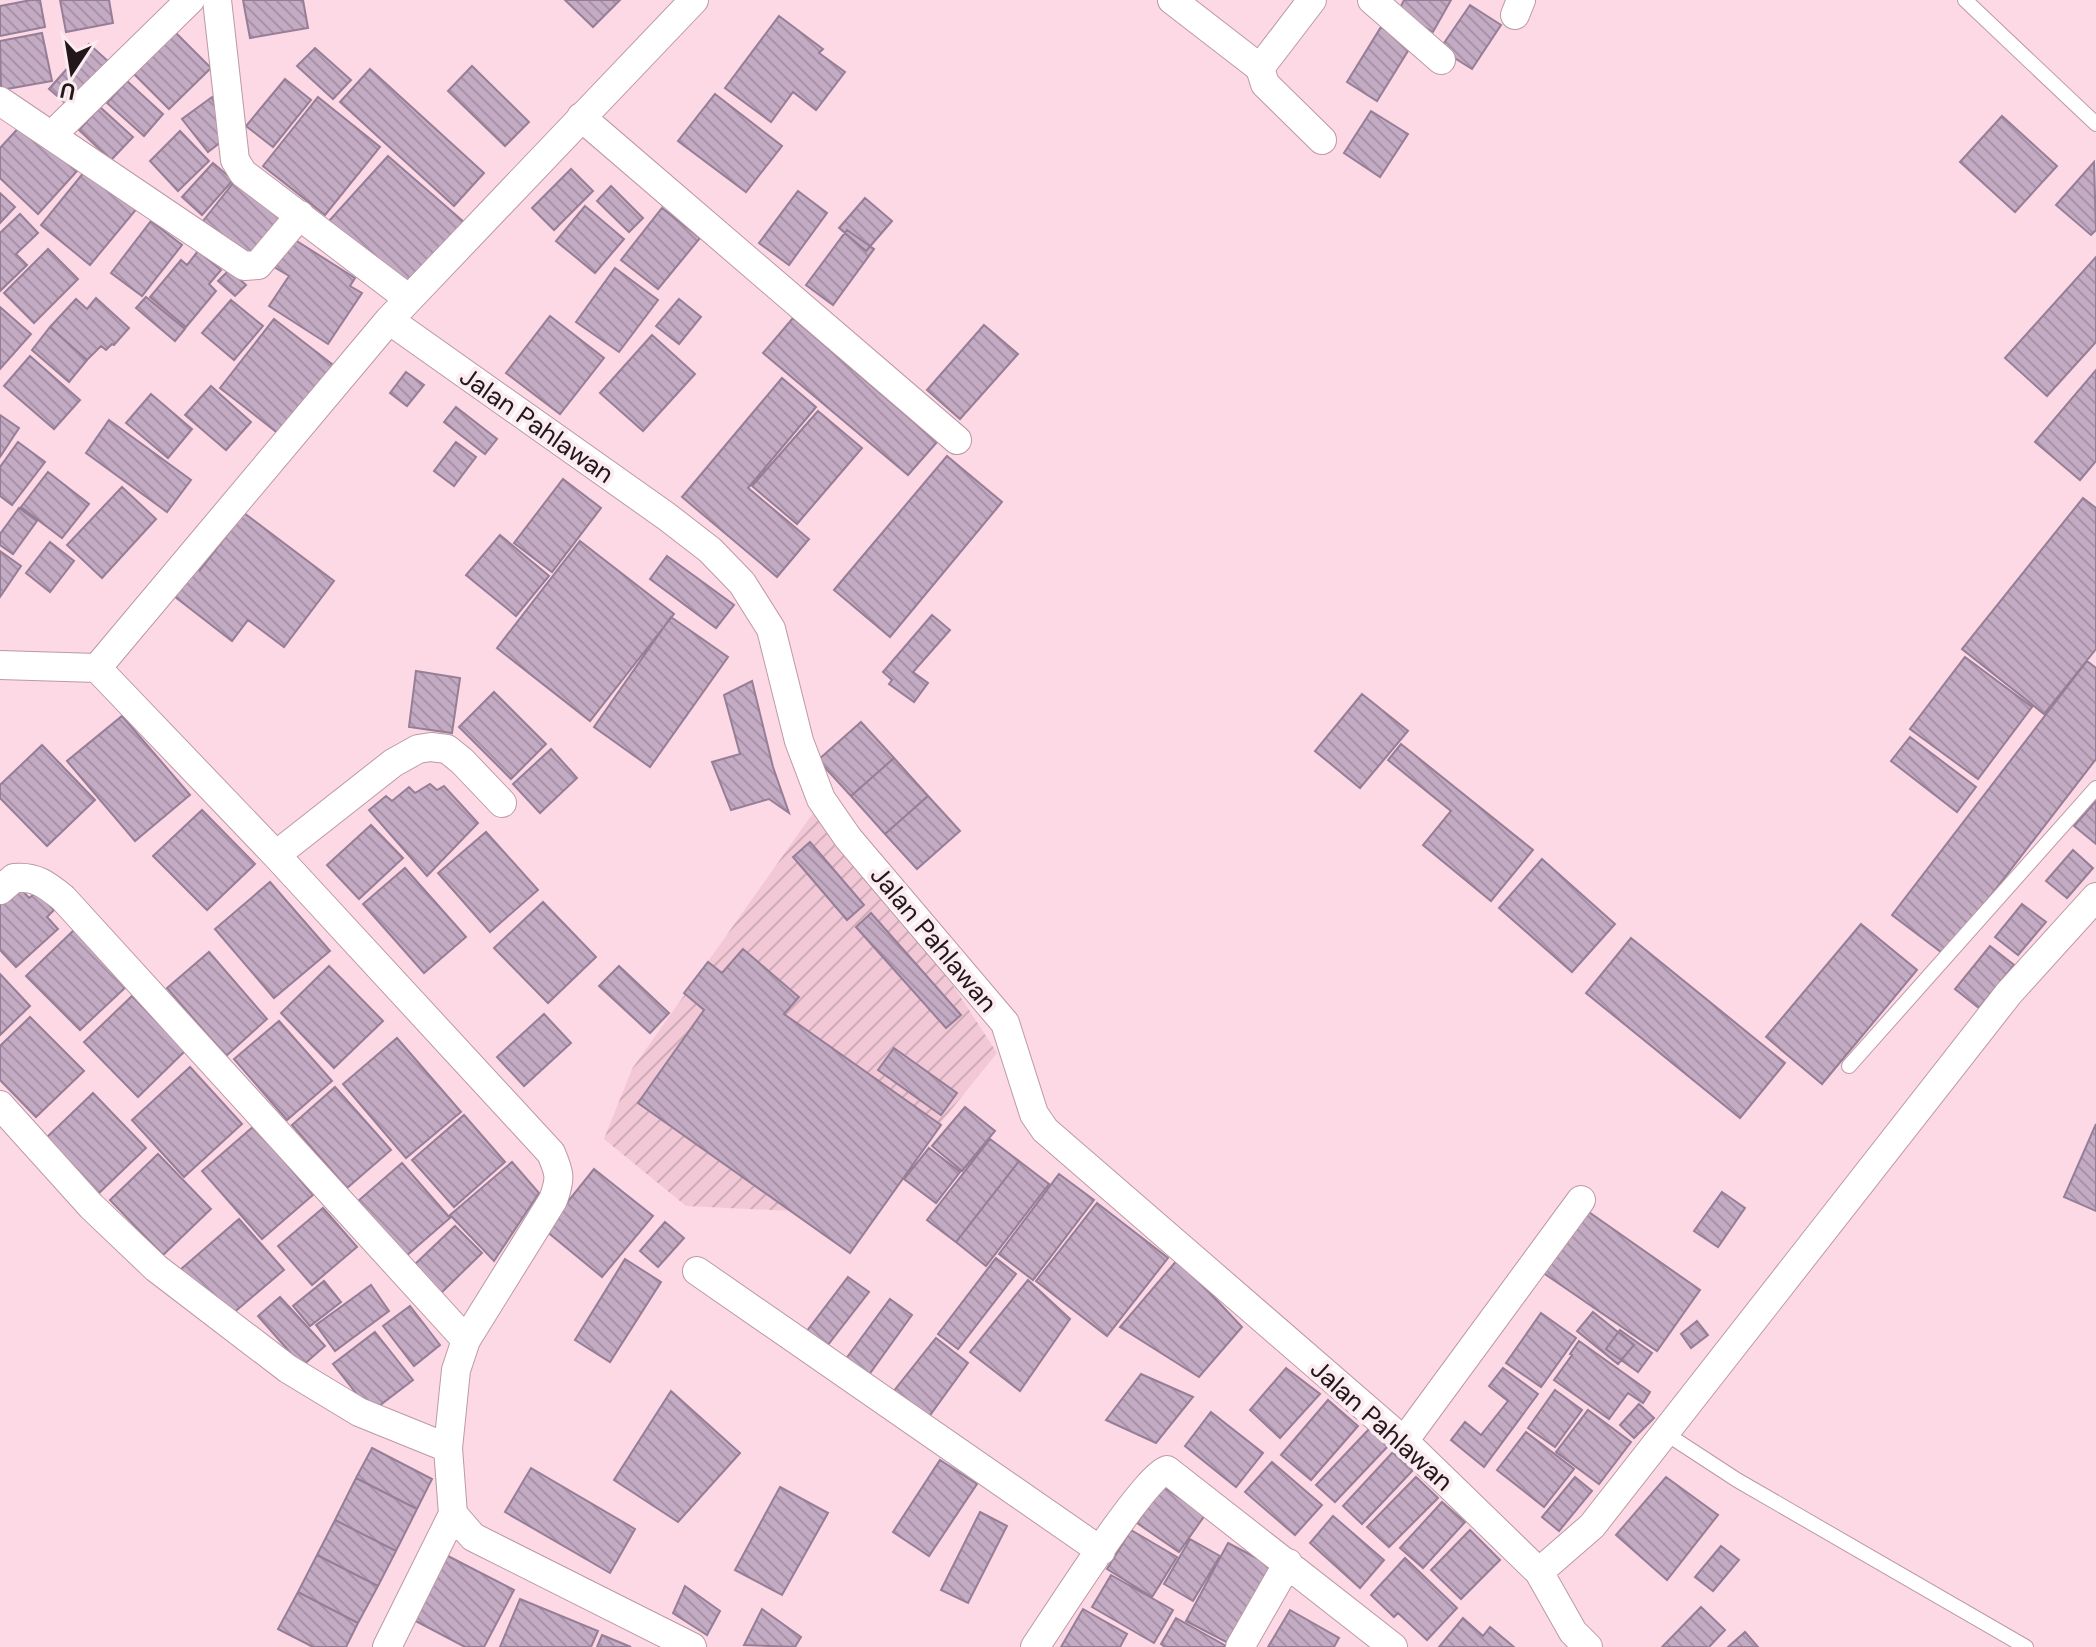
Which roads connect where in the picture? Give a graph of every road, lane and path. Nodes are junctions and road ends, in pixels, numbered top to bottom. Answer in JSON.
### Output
{"nodes":[{"id":1,"x":190,"y":0,"type":"edge"},
{"id":2,"x":217,"y":0,"type":"edge"},
{"id":3,"x":694,"y":0,"type":"edge"},
{"id":4,"x":1172,"y":0,"type":"edge"},
{"id":5,"x":1312,"y":0,"type":"edge"},
{"id":6,"x":1372,"y":0,"type":"edge"},
{"id":7,"x":1965,"y":0,"type":"edge"},
{"id":8,"x":1441,"y":60,"type":"dead end"},
{"id":9,"x":1260,"y":68,"type":"junction"},
{"id":10,"x":0,"y":101,"type":"edge"},
{"id":11,"x":581,"y":117,"type":"junction"},
{"id":12,"x":2096,"y":124,"type":"edge"},
{"id":13,"x":52,"y":135,"type":"junction"},
{"id":14,"x":1322,"y":140,"type":"dead end"},
{"id":15,"x":300,"y":215,"type":"junction"},
{"id":16,"x":409,"y":299,"type":"junction"},
{"id":17,"x":389,"y":320,"type":"junction"},
{"id":18,"x":957,"y":440,"type":"dead end"},
{"id":19,"x":0,"y":665,"type":"edge"},
{"id":20,"x":97,"y":668,"type":"junction"},
{"id":21,"x":2096,"y":788,"type":"edge"},
{"id":22,"x":502,"y":803,"type":"dead end"},
{"id":23,"x":276,"y":855,"type":"junction"},
{"id":24,"x":0,"y":890,"type":"edge"},
{"id":25,"x":2096,"y":897,"type":"edge"},
{"id":26,"x":1849,"y":1066,"type":"dead end"},
{"id":27,"x":0,"y":1105,"type":"edge"},
{"id":28,"x":1581,"y":1200,"type":"dead end"},
{"id":29,"x":697,"y":1271,"type":"dead end"},
{"id":30,"x":466,"y":1340,"type":"junction"},
{"id":31,"x":1665,"y":1433,"type":"junction"},
{"id":32,"x":1404,"y":1441,"type":"junction"},
{"id":33,"x":448,"y":1448,"type":"junction"},
{"id":34,"x":453,"y":1514,"type":"junction"},
{"id":35,"x":1101,"y":1551,"type":"junction"},
{"id":36,"x":1288,"y":1563,"type":"junction"},
{"id":37,"x":1539,"y":1572,"type":"junction"},
{"id":38,"x":387,"y":1647,"type":"edge"},
{"id":39,"x":692,"y":1647,"type":"edge"},
{"id":40,"x":1035,"y":1647,"type":"edge"},
{"id":41,"x":1240,"y":1647,"type":"edge"},
{"id":42,"x":1393,"y":1647,"type":"edge"},
{"id":43,"x":1588,"y":1647,"type":"edge"},
{"id":44,"x":2026,"y":1647,"type":"edge"}],
"edges":[{"from":1,"to":13,"type":"street"},
{"from":2,"to":15,"type":"street"},
{"from":3,"to":11,"type":"street"},
{"from":4,"to":9,"type":"street"},
{"from":5,"to":9,"type":"street"},
{"from":6,"to":8,"type":"street"},
{"from":7,"to":12,"type":"lane"},
{"from":9,"to":14,"type":"street"},
{"from":10,"to":13,"type":"street"},
{"from":11,"to":16,"type":"street"},
{"from":11,"to":18,"type":"street"},
{"from":13,"to":15,"type":"street"},
{"from":15,"to":16,"type":"street"},
{"from":16,"to":17,"type":"street"},
{"from":17,"to":20,"type":"street"},
{"from":17,"to":32,"type":"street","name":"Jalan Pahlawan"},
{"from":19,"to":20,"type":"street"},
{"from":20,"to":23,"type":"street"},
{"from":21,"to":26,"type":"lane"},
{"from":22,"to":23,"type":"street"},
{"from":23,"to":30,"type":"street"},
{"from":24,"to":30,"type":"street"},
{"from":25,"to":31,"type":"street"},
{"from":27,"to":33,"type":"street"},
{"from":28,"to":32,"type":"street"},
{"from":29,"to":35,"type":"street"},
{"from":30,"to":33,"type":"street"},
{"from":31,"to":37,"type":"street"},
{"from":31,"to":44,"type":"lane"},
{"from":32,"to":37,"type":"street","name":"Jalan Pahlawan"},
{"from":33,"to":34,"type":"street"},
{"from":34,"to":38,"type":"street"},
{"from":34,"to":39,"type":"street"},
{"from":35,"to":36,"type":"street"},
{"from":35,"to":40,"type":"street"},
{"from":36,"to":41,"type":"street"},
{"from":36,"to":42,"type":"street"},
{"from":37,"to":43,"type":"street","name":"Jalan Pahlawan"}]}
